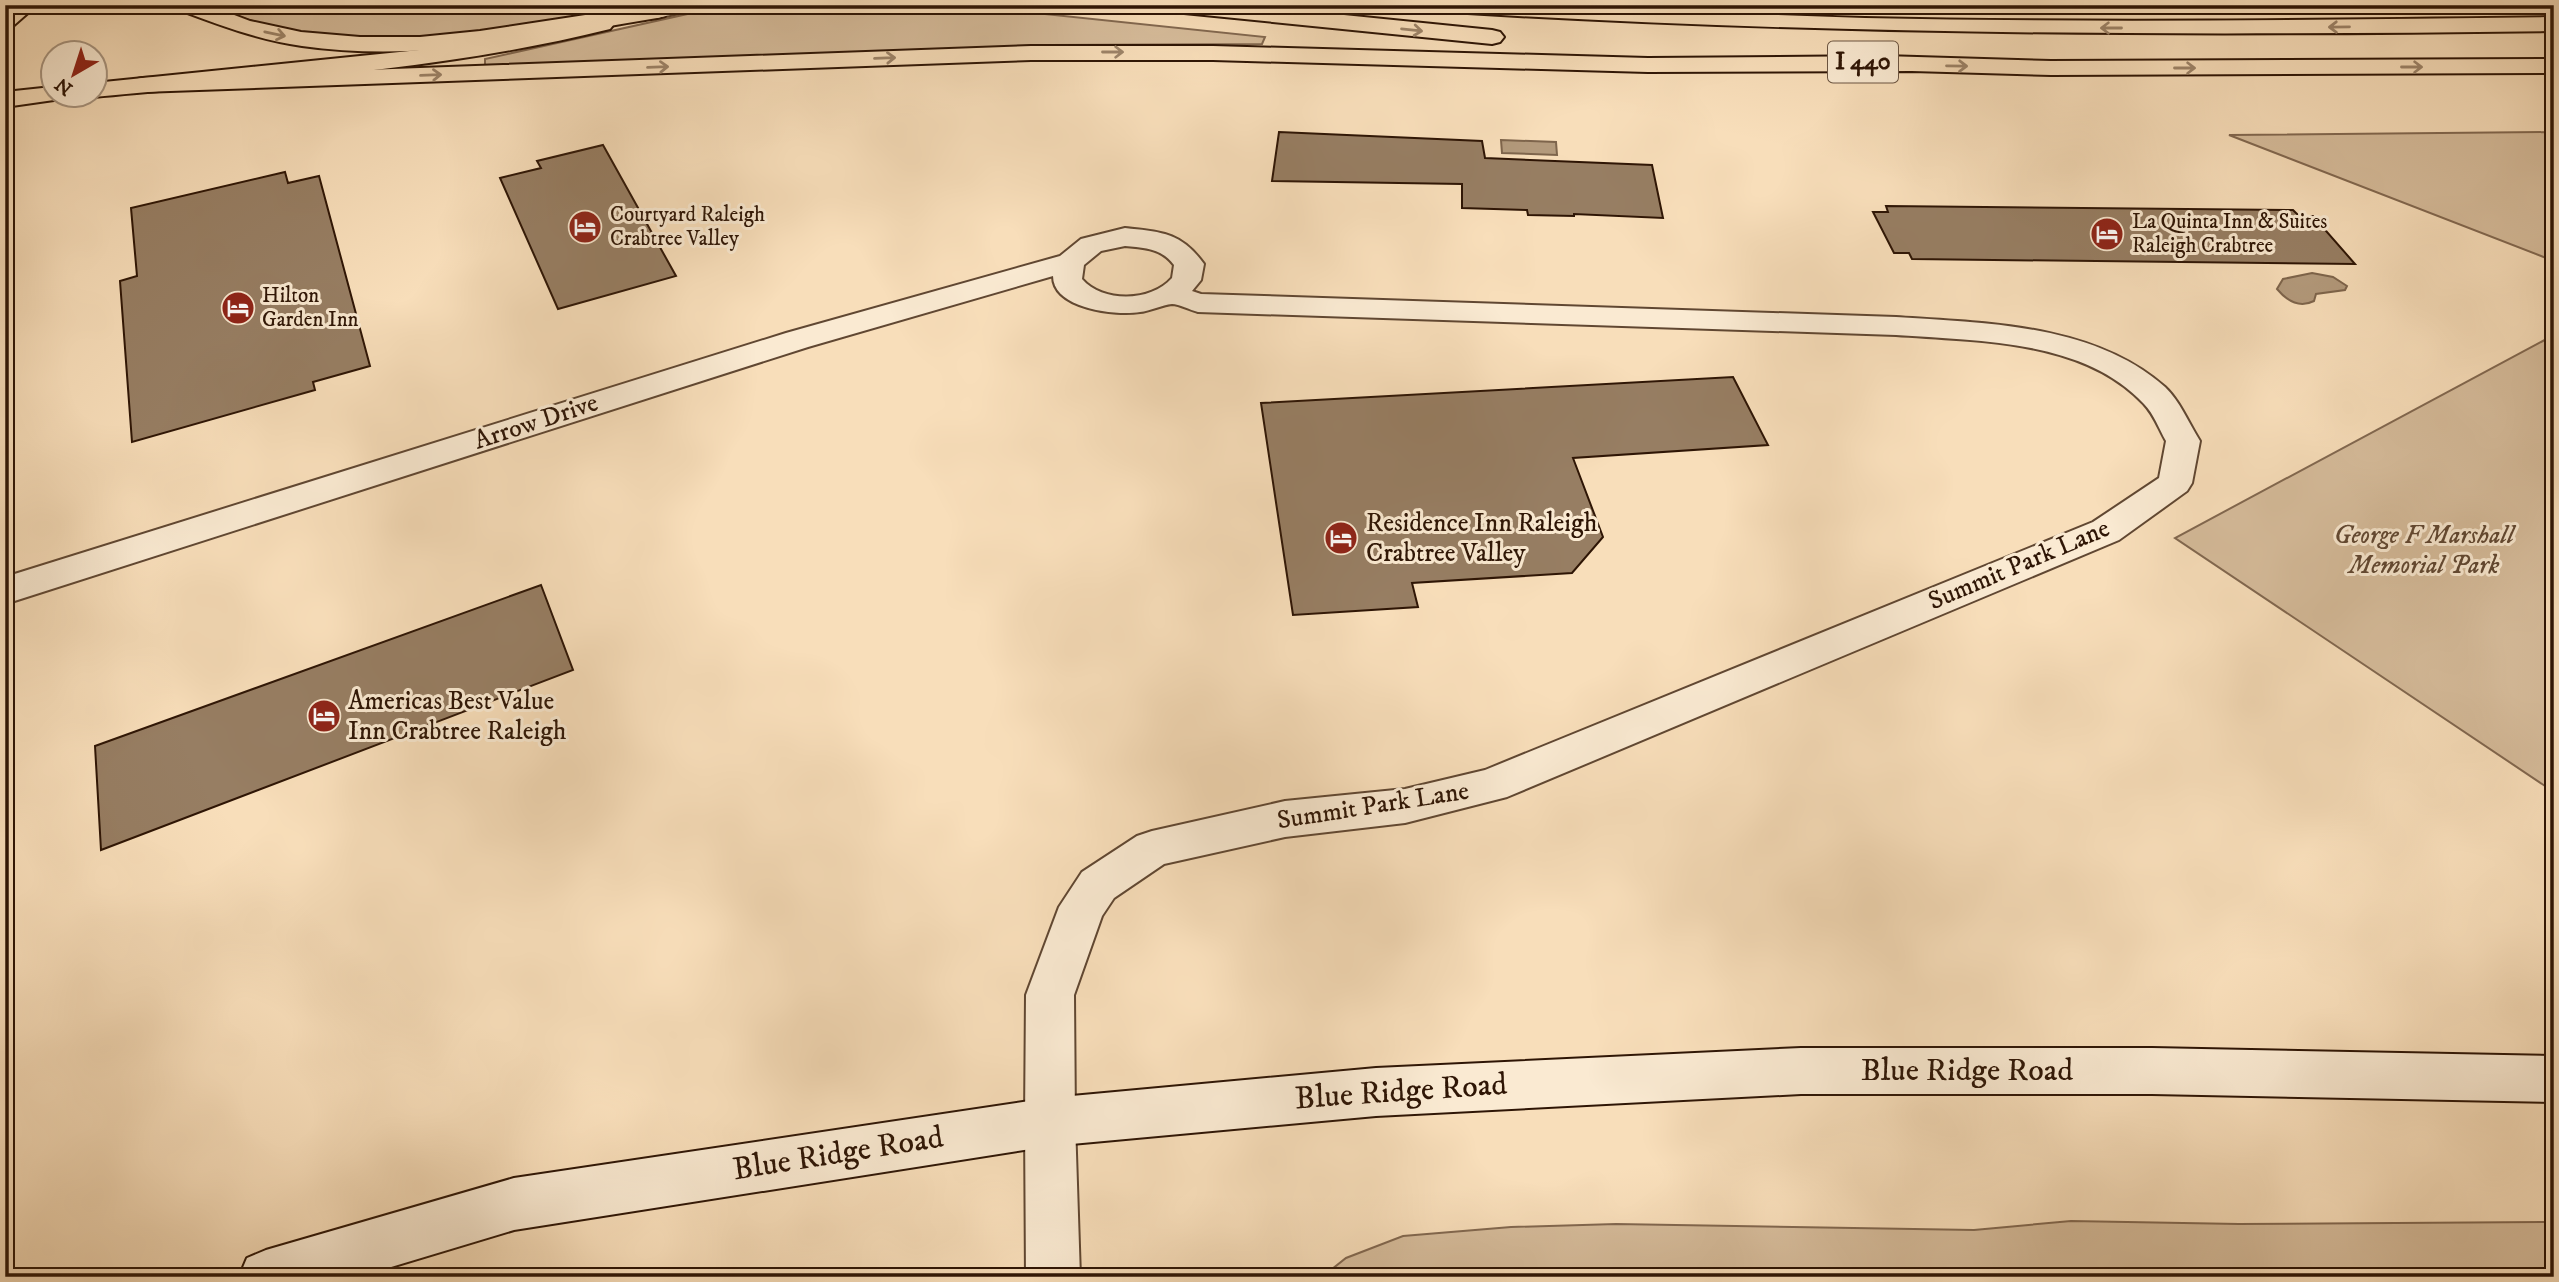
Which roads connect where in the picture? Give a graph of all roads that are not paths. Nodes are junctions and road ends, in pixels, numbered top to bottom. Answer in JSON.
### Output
{"nodes":[{"id":1,"x":26,"y":5,"type":"edge"},
{"id":2,"x":187,"y":5,"type":"edge"},
{"id":3,"x":684,"y":5,"type":"edge"},
{"id":4,"x":1174,"y":5,"type":"edge"},
{"id":5,"x":1451,"y":5,"type":"edge"},
{"id":6,"x":2357,"y":5,"type":"edge"},
{"id":7,"x":657,"y":11,"type":"junction"},
{"id":8,"x":5,"y":21,"type":"edge"},
{"id":9,"x":2554,"y":21,"type":"edge"},
{"id":10,"x":1911,"y":64,"type":"junction"},
{"id":11,"x":2554,"y":66,"type":"edge"},
{"id":12,"x":142,"y":85,"type":"junction"},
{"id":13,"x":108,"y":89,"type":"edge"},
{"id":14,"x":38,"y":96,"type":"edge"},
{"id":15,"x":5,"y":100,"type":"edge"},
{"id":16,"x":1070,"y":262,"type":"junction"},
{"id":17,"x":1171,"y":294,"type":"junction"},
{"id":18,"x":5,"y":591,"type":"edge"},
{"id":19,"x":2554,"y":1079,"type":"edge"},
{"id":20,"x":1050,"y":1122,"type":"junction"},
{"id":21,"x":265,"y":1277,"type":"edge"},
{"id":22,"x":1053,"y":1277,"type":"edge"}],
"edges":[{"from":1,"to":8,"type":"highway"},
{"from":2,"to":7,"type":"highway","one_way":true},
{"from":3,"to":7,"type":"street"},
{"from":4,"to":10,"type":"highway","number":"I 440","one_way":true},
{"from":9,"to":5,"type":"highway","number":"I 440","one_way":true},
{"from":6,"to":9,"type":"highway"},
{"from":7,"to":12,"type":"highway"},
{"from":10,"to":11,"type":"highway","number":"I 440","one_way":true},
{"from":12,"to":10,"type":"highway","one_way":true},
{"from":12,"to":13,"type":"highway"},
{"from":14,"to":15,"type":"highway"},
{"from":16,"to":17,"type":"street"},
{"from":16,"to":17,"type":"street","name":"Arrow Drive"},
{"from":16,"to":18,"type":"street","name":"Arrow Drive"},
{"from":17,"to":20,"type":"street","name":"Summit Park Lane"},
{"from":19,"to":20,"type":"street","name":"Blue Ridge Road"},
{"from":20,"to":21,"type":"street","name":"Blue Ridge Road"},
{"from":20,"to":22,"type":"street","name":"Summit Park Lane"}]}
